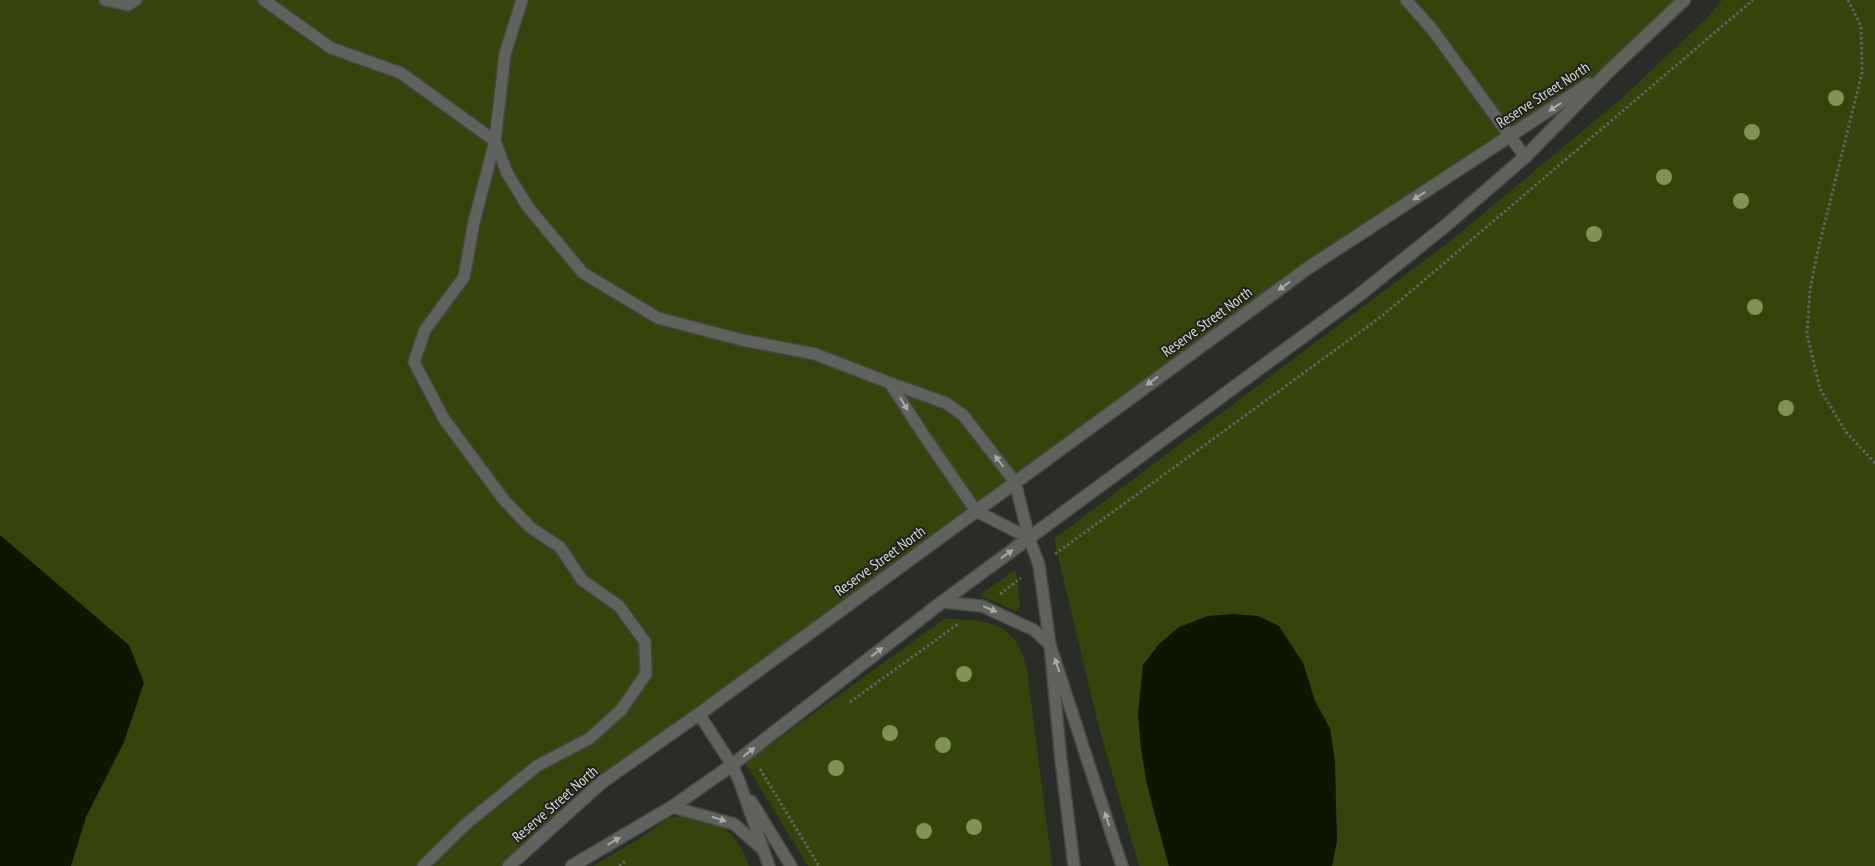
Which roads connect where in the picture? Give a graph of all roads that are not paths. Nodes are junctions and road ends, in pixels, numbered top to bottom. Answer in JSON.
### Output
{"nodes":[{"id":1,"x":105,"y":0,"type":"edge"},
{"id":2,"x":136,"y":0,"type":"edge"},
{"id":3,"x":264,"y":0,"type":"edge"},
{"id":4,"x":522,"y":0,"type":"edge"},
{"id":5,"x":1406,"y":0,"type":"edge"},
{"id":6,"x":1684,"y":0,"type":"edge"},
{"id":7,"x":1610,"y":70,"type":"junction"},
{"id":8,"x":1510,"y":136,"type":"junction"},
{"id":9,"x":495,"y":140,"type":"junction"},
{"id":10,"x":1525,"y":157,"type":"junction"},
{"id":11,"x":890,"y":383,"type":"junction"},
{"id":12,"x":1015,"y":482,"type":"junction"},
{"id":13,"x":976,"y":511,"type":"junction"},
{"id":14,"x":1029,"y":538,"type":"junction"},
{"id":15,"x":942,"y":602,"type":"junction"},
{"id":16,"x":1050,"y":644,"type":"junction"},
{"id":17,"x":699,"y":714,"type":"junction"},
{"id":18,"x":732,"y":765,"type":"junction"},
{"id":19,"x":740,"y":782,"type":"junction"},
{"id":20,"x":672,"y":807,"type":"junction"},
{"id":21,"x":762,"y":849,"type":"junction"},
{"id":22,"x":423,"y":866,"type":"edge"},
{"id":23,"x":509,"y":866,"type":"edge"},
{"id":24,"x":572,"y":866,"type":"edge"},
{"id":25,"x":769,"y":866,"type":"edge"},
{"id":26,"x":791,"y":866,"type":"edge"},
{"id":27,"x":1074,"y":866,"type":"edge"},
{"id":28,"x":1122,"y":866,"type":"edge"}],
"edges":[{"from":1,"to":2,"type":"lane"},
{"from":3,"to":9,"type":"lane"},
{"from":4,"to":9,"type":"lane"},
{"from":5,"to":8,"type":"lane"},
{"from":6,"to":7,"type":"street"},
{"from":7,"to":8,"type":"street","name":"Reserve Street North","one_way":true},
{"from":7,"to":10,"type":"street","name":"Reserve Street North"},
{"from":8,"to":10,"type":"lane"},
{"from":8,"to":12,"type":"street","name":"Reserve Street North","one_way":true},
{"from":9,"to":11,"type":"lane"},
{"from":9,"to":22,"type":"lane"},
{"from":10,"to":14,"type":"street","name":"Reserve Street North"},
{"from":12,"to":11,"type":"lane","one_way":true},
{"from":11,"to":13,"type":"lane","one_way":true},
{"from":12,"to":13,"type":"street","name":"Reserve Street North"},
{"from":12,"to":14,"type":"lane"},
{"from":13,"to":14,"type":"lane"},
{"from":13,"to":17,"type":"street","name":"Reserve Street North"},
{"from":15,"to":14,"type":"street","name":"Reserve Street North","one_way":true},
{"from":14,"to":16,"type":"lane"},
{"from":15,"to":16,"type":"lane","one_way":true},
{"from":18,"to":15,"type":"street","name":"Reserve Street North","one_way":true},
{"from":16,"to":27,"type":"lane"},
{"from":28,"to":16,"type":"lane","one_way":true},
{"from":17,"to":18,"type":"lane"},
{"from":17,"to":23,"type":"street","name":"Reserve Street North"},
{"from":18,"to":19,"type":"lane"},
{"from":18,"to":20,"type":"street","name":"Reserve Street North"},
{"from":19,"to":21,"type":"lane"},
{"from":19,"to":26,"type":"lane"},
{"from":20,"to":21,"type":"lane","one_way":true},
{"from":24,"to":20,"type":"street","name":"Reserve Street North","one_way":true},
{"from":21,"to":25,"type":"lane"}]}
